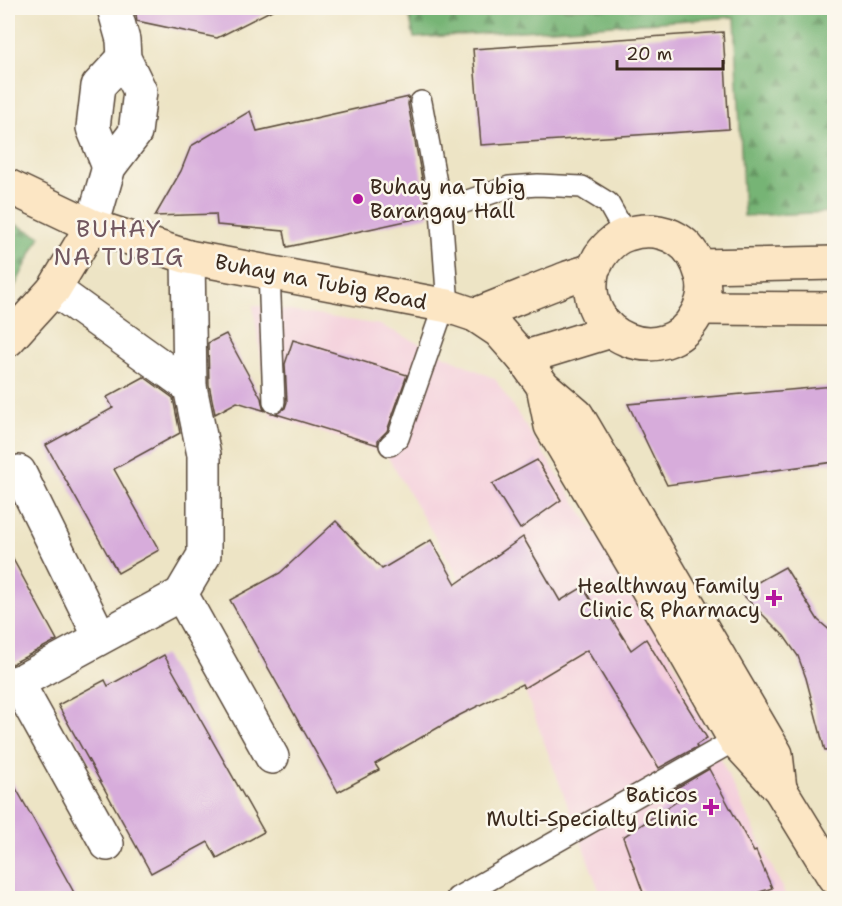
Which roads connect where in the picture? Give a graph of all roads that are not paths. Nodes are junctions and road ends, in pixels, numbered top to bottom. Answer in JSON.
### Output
{"nodes":[{"id":1,"x":114,"y":8,"type":"edge"},
{"id":2,"x":421,"y":102,"type":"dead end"},
{"id":3,"x":8,"y":186,"type":"edge"},
{"id":4,"x":441,"y":210,"type":"junction"},
{"id":5,"x":92,"y":226,"type":"junction"},
{"id":6,"x":626,"y":235,"type":"junction"},
{"id":7,"x":188,"y":257,"type":"junction"},
{"id":8,"x":834,"y":263,"type":"edge"},
{"id":9,"x":700,"y":266,"type":"junction"},
{"id":10,"x":593,"y":268,"type":"junction"},
{"id":11,"x":269,"y":272,"type":"junction"},
{"id":12,"x":54,"y":290,"type":"junction"},
{"id":13,"x":700,"y":308,"type":"junction"},
{"id":14,"x":455,"y":309,"type":"junction"},
{"id":15,"x":834,"y":309,"type":"edge"},
{"id":16,"x":610,"y":331,"type":"junction"},
{"id":17,"x":8,"y":340,"type":"edge"},
{"id":18,"x":523,"y":358,"type":"junction"},
{"id":19,"x":190,"y":387,"type":"junction"},
{"id":20,"x":543,"y":387,"type":"junction"},
{"id":21,"x":274,"y":402,"type":"dead end"},
{"id":22,"x":390,"y":446,"type":"dead end"},
{"id":23,"x":19,"y":472,"type":"dead end"},
{"id":24,"x":181,"y":594,"type":"junction"},
{"id":25,"x":100,"y":637,"type":"junction"},
{"id":26,"x":12,"y":685,"type":"edge"},
{"id":27,"x":735,"y":740,"type":"junction"},
{"id":28,"x":272,"y":757,"type":"dead end"},
{"id":29,"x":780,"y":789,"type":"junction"},
{"id":30,"x":107,"y":844,"type":"dead end"},
{"id":31,"x":834,"y":877,"type":"edge"},
{"id":32,"x":457,"y":898,"type":"edge"}],
"edges":[{"from":1,"to":5,"type":"street"},
{"from":2,"to":4,"type":"lane"},
{"from":3,"to":5,"type":"main road","name":"Buhay na Tubig Road"},
{"from":4,"to":6,"type":"lane"},
{"from":4,"to":14,"type":"lane"},
{"from":5,"to":7,"type":"main road","name":"Buhay na Tubig Road"},
{"from":5,"to":12,"type":"main road"},
{"from":6,"to":9,"type":"main road"},
{"from":6,"to":10,"type":"main road"},
{"from":7,"to":11,"type":"main road","name":"Buhay na Tubig Road"},
{"from":7,"to":19,"type":"street"},
{"from":8,"to":9,"type":"main road"},
{"from":9,"to":13,"type":"main road"},
{"from":10,"to":14,"type":"main road"},
{"from":10,"to":16,"type":"main road"},
{"from":11,"to":14,"type":"main road","name":"Buhay na Tubig Road"},
{"from":11,"to":21,"type":"lane"},
{"from":12,"to":17,"type":"main road"},
{"from":12,"to":19,"type":"street"},
{"from":13,"to":15,"type":"main road"},
{"from":13,"to":16,"type":"main road"},
{"from":14,"to":18,"type":"main road","name":"Buhay na Tubig Road"},
{"from":14,"to":22,"type":"lane"},
{"from":16,"to":18,"type":"main road"},
{"from":18,"to":20,"type":"main road","name":"Buhay na Tubig Road"},
{"from":19,"to":24,"type":"street"},
{"from":20,"to":27,"type":"main road","name":"Buhay na Tubig Road"},
{"from":20,"to":29,"type":"main road","name":"Buhay na Tubig Road"},
{"from":23,"to":25,"type":"street"},
{"from":24,"to":25,"type":"street"},
{"from":24,"to":28,"type":"street"},
{"from":25,"to":26,"type":"street"},
{"from":26,"to":30,"type":"street"},
{"from":27,"to":29,"type":"main road","name":"Buhay na Tubig Road"},
{"from":27,"to":32,"type":"lane"},
{"from":29,"to":31,"type":"main road","name":"Buhay na Tubig Road"}]}
